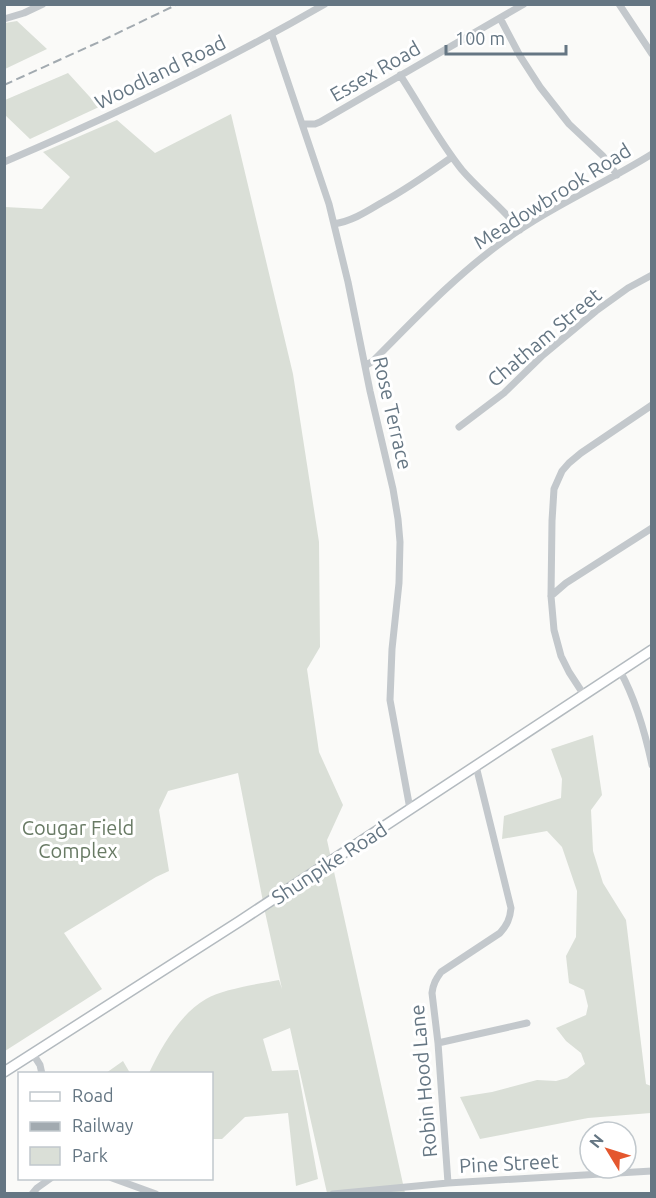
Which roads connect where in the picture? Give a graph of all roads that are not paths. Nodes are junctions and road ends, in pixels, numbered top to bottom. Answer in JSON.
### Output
{"nodes":[{"id":1,"x":43,"y":4,"type":"edge"},
{"id":2,"x":325,"y":4,"type":"edge"},
{"id":3,"x":525,"y":4,"type":"edge"},
{"id":4,"x":619,"y":4,"type":"edge"},
{"id":5,"x":500,"y":18,"type":"junction"},
{"id":6,"x":4,"y":19,"type":"edge"},
{"id":7,"x":272,"y":35,"type":"junction"},
{"id":8,"x":651,"y":54,"type":"edge"},
{"id":9,"x":400,"y":75,"type":"junction"},
{"id":10,"x":303,"y":124,"type":"junction"},
{"id":11,"x":651,"y":154,"type":"edge"},
{"id":12,"x":452,"y":157,"type":"junction"},
{"id":13,"x":4,"y":162,"type":"edge"},
{"id":14,"x":617,"y":175,"type":"junction"},
{"id":15,"x":334,"y":224,"type":"junction"},
{"id":16,"x":520,"y":230,"type":"junction"},
{"id":17,"x":651,"y":275,"type":"edge"},
{"id":18,"x":365,"y":366,"type":"junction"},
{"id":19,"x":651,"y":405,"type":"edge"},
{"id":20,"x":459,"y":427,"type":"dead end"},
{"id":21,"x":651,"y":528,"type":"edge"},
{"id":22,"x":551,"y":596,"type":"junction"},
{"id":23,"x":651,"y":650,"type":"edge"},
{"id":24,"x":620,"y":671,"type":"junction"},
{"id":25,"x":584,"y":694,"type":"junction"},
{"id":26,"x":651,"y":765,"type":"edge"},
{"id":27,"x":476,"y":766,"type":"junction"},
{"id":28,"x":410,"y":809,"type":"junction"},
{"id":29,"x":526,"y":1023,"type":"dead end"},
{"id":30,"x":438,"y":1043,"type":"junction"},
{"id":31,"x":33,"y":1054,"type":"junction"},
{"id":32,"x":4,"y":1072,"type":"edge"},
{"id":33,"x":42,"y":1072,"type":"edge"},
{"id":34,"x":651,"y":1171,"type":"edge"},
{"id":35,"x":49,"y":1180,"type":"edge"},
{"id":36,"x":115,"y":1180,"type":"edge"},
{"id":37,"x":448,"y":1183,"type":"junction"},
{"id":38,"x":32,"y":1194,"type":"edge"},
{"id":39,"x":156,"y":1194,"type":"edge"},
{"id":40,"x":333,"y":1194,"type":"edge"}],
"edges":[{"from":1,"to":6,"type":"street"},
{"from":2,"to":7,"type":"street","name":"Woodland Road"},
{"from":3,"to":5,"type":"street","name":"Essex Road"},
{"from":4,"to":8,"type":"street"},
{"from":5,"to":9,"type":"street","name":"Essex Road"},
{"from":5,"to":14,"type":"street"},
{"from":7,"to":10,"type":"street","name":"Rose Terrace"},
{"from":7,"to":13,"type":"street","name":"Woodland Road"},
{"from":9,"to":10,"type":"street","name":"Essex Road"},
{"from":9,"to":12,"type":"street"},
{"from":10,"to":15,"type":"street","name":"Rose Terrace"},
{"from":11,"to":14,"type":"street","name":"Meadowbrook Road"},
{"from":12,"to":15,"type":"street"},
{"from":12,"to":16,"type":"street"},
{"from":14,"to":16,"type":"street","name":"Meadowbrook Road"},
{"from":15,"to":18,"type":"street","name":"Rose Terrace"},
{"from":16,"to":18,"type":"street","name":"Meadowbrook Road"},
{"from":17,"to":20,"type":"street","name":"Chatham Street"},
{"from":18,"to":28,"type":"street","name":"Rose Terrace"},
{"from":19,"to":22,"type":"street"},
{"from":21,"to":22,"type":"street"},
{"from":22,"to":25,"type":"street"},
{"from":23,"to":24,"type":"main road","name":"Shunpike Road"},
{"from":24,"to":25,"type":"main road","name":"Shunpike Road"},
{"from":24,"to":26,"type":"street"},
{"from":25,"to":27,"type":"main road","name":"Shunpike Road"},
{"from":27,"to":28,"type":"main road","name":"Shunpike Road"},
{"from":27,"to":30,"type":"street","name":"Robin Hood Lane"},
{"from":28,"to":31,"type":"main road","name":"Shunpike Road"},
{"from":29,"to":30,"type":"street"},
{"from":30,"to":37,"type":"street","name":"Robin Hood Lane"},
{"from":31,"to":32,"type":"main road","name":"Shunpike Road"},
{"from":31,"to":33,"type":"street"},
{"from":34,"to":37,"type":"street","name":"Pine Street"},
{"from":35,"to":38,"type":"street"},
{"from":36,"to":39,"type":"street"},
{"from":37,"to":40,"type":"street","name":"Pine Street"}]}
